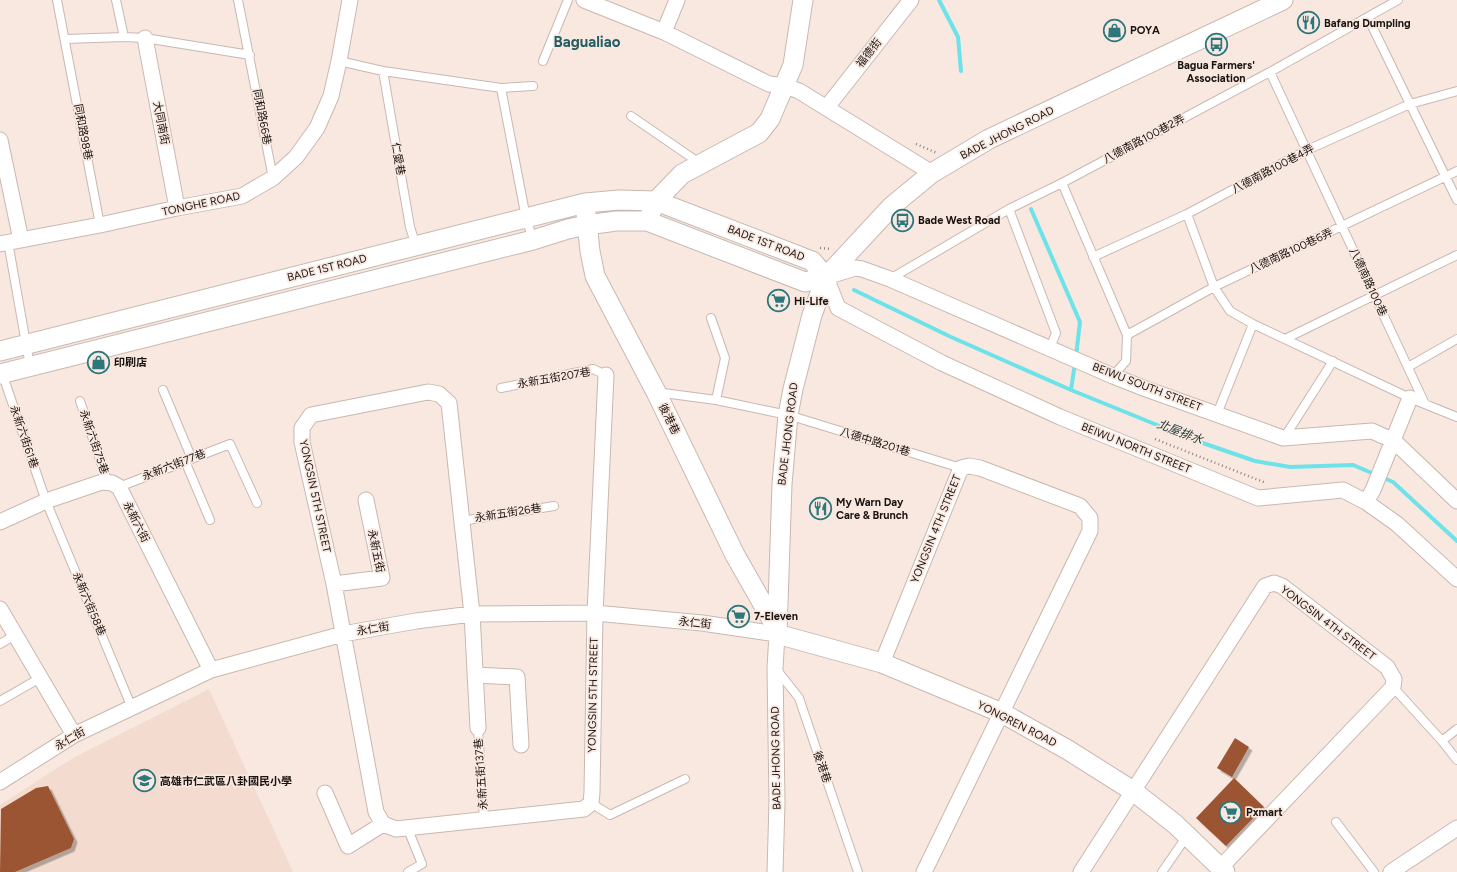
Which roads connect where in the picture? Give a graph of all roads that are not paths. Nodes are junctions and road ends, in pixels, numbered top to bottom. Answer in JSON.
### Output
{"nodes":[{"id":1,"x":57,"y":0,"type":"edge"},
{"id":2,"x":116,"y":0,"type":"edge"},
{"id":3,"x":238,"y":0,"type":"edge"},
{"id":4,"x":350,"y":0,"type":"edge"},
{"id":5,"x":568,"y":0,"type":"edge"},
{"id":6,"x":584,"y":0,"type":"edge"},
{"id":7,"x":677,"y":0,"type":"edge"},
{"id":8,"x":803,"y":0,"type":"edge"},
{"id":9,"x":911,"y":0,"type":"edge"},
{"id":10,"x":1283,"y":0,"type":"edge"},
{"id":11,"x":1398,"y":0,"type":"edge"},
{"id":12,"x":1368,"y":18,"type":"junction"},
{"id":13,"x":664,"y":32,"type":"junction"},
{"id":14,"x":124,"y":37,"type":"junction"},
{"id":15,"x":65,"y":38,"type":"junction"},
{"id":16,"x":145,"y":38,"type":"junction"},
{"id":17,"x":250,"y":55,"type":"junction"},
{"id":18,"x":339,"y":61,"type":"junction"},
{"id":19,"x":543,"y":61,"type":"dead end"},
{"id":20,"x":383,"y":71,"type":"junction"},
{"id":21,"x":1270,"y":72,"type":"junction"},
{"id":22,"x":533,"y":86,"type":"dead end"},
{"id":23,"x":785,"y":86,"type":"junction"},
{"id":24,"x":501,"y":88,"type":"junction"},
{"id":25,"x":1457,"y":91,"type":"edge"},
{"id":26,"x":1410,"y":104,"type":"junction"},
{"id":27,"x":827,"y":107,"type":"junction"},
{"id":28,"x":631,"y":116,"type":"dead end"},
{"id":29,"x":0,"y":140,"type":"edge"},
{"id":30,"x":1307,"y":150,"type":"junction"},
{"id":31,"x":701,"y":164,"type":"junction"},
{"id":32,"x":1457,"y":171,"type":"edge"},
{"id":33,"x":932,"y":173,"type":"junction"},
{"id":34,"x":1446,"y":176,"type":"junction"},
{"id":35,"x":273,"y":178,"type":"junction"},
{"id":36,"x":1062,"y":183,"type":"junction"},
{"id":37,"x":1457,"y":200,"type":"edge"},
{"id":38,"x":656,"y":201,"type":"junction"},
{"id":39,"x":585,"y":203,"type":"junction"},
{"id":40,"x":177,"y":208,"type":"junction"},
{"id":41,"x":1009,"y":209,"type":"junction"},
{"id":42,"x":1187,"y":214,"type":"junction"},
{"id":43,"x":526,"y":218,"type":"junction"},
{"id":44,"x":647,"y":221,"type":"junction"},
{"id":45,"x":100,"y":225,"type":"junction"},
{"id":46,"x":587,"y":225,"type":"junction"},
{"id":47,"x":1343,"y":227,"type":"junction"},
{"id":48,"x":533,"y":240,"type":"junction"},
{"id":49,"x":10,"y":242,"type":"edge"},
{"id":50,"x":416,"y":246,"type":"junction"},
{"id":51,"x":1457,"y":254,"type":"edge"},
{"id":52,"x":1093,"y":257,"type":"junction"},
{"id":53,"x":826,"y":277,"type":"junction"},
{"id":54,"x":890,"y":278,"type":"junction"},
{"id":55,"x":1214,"y":287,"type":"junction"},
{"id":56,"x":1375,"y":295,"type":"junction"},
{"id":57,"x":711,"y":318,"type":"dead end"},
{"id":58,"x":1253,"y":324,"type":"junction"},
{"id":59,"x":1127,"y":335,"type":"junction"},
{"id":60,"x":1285,"y":339,"type":"junction"},
{"id":61,"x":1457,"y":339,"type":"edge"},
{"id":62,"x":27,"y":344,"type":"junction"},
{"id":63,"x":1053,"y":349,"type":"junction"},
{"id":64,"x":0,"y":351,"type":"edge"},
{"id":65,"x":1333,"y":361,"type":"junction"},
{"id":66,"x":30,"y":366,"type":"junction"},
{"id":67,"x":1408,"y":367,"type":"junction"},
{"id":68,"x":1,"y":373,"type":"edge"},
{"id":69,"x":606,"y":375,"type":"joint"},
{"id":70,"x":1113,"y":376,"type":"junction"},
{"id":71,"x":501,"y":388,"type":"dead end"},
{"id":72,"x":163,"y":390,"type":"dead end"},
{"id":73,"x":656,"y":392,"type":"junction"},
{"id":74,"x":1410,"y":398,"type":"junction"},
{"id":75,"x":716,"y":400,"type":"junction"},
{"id":76,"x":80,"y":401,"type":"dead end"},
{"id":77,"x":1425,"y":404,"type":"junction"},
{"id":78,"x":1217,"y":414,"type":"junction"},
{"id":79,"x":788,"y":415,"type":"junction"},
{"id":80,"x":1457,"y":417,"type":"edge"},
{"id":81,"x":1283,"y":438,"type":"junction"},
{"id":82,"x":1394,"y":441,"type":"junction"},
{"id":83,"x":188,"y":460,"type":"junction"},
{"id":84,"x":961,"y":468,"type":"junction"},
{"id":85,"x":113,"y":485,"type":"junction"},
{"id":86,"x":1370,"y":496,"type":"junction"},
{"id":87,"x":366,"y":500,"type":"dead end"},
{"id":88,"x":46,"y":501,"type":"junction"},
{"id":89,"x":1457,"y":501,"type":"edge"},
{"id":90,"x":257,"y":503,"type":"dead end"},
{"id":91,"x":554,"y":506,"type":"dead end"},
{"id":92,"x":210,"y":520,"type":"dead end"},
{"id":93,"x":462,"y":521,"type":"junction"},
{"id":94,"x":0,"y":522,"type":"edge"},
{"id":95,"x":1457,"y":579,"type":"edge"},
{"id":96,"x":334,"y":584,"type":"junction"},
{"id":97,"x":0,"y":609,"type":"edge"},
{"id":98,"x":594,"y":613,"type":"junction"},
{"id":99,"x":472,"y":614,"type":"junction"},
{"id":100,"x":777,"y":631,"type":"junction"},
{"id":101,"x":343,"y":634,"type":"junction"},
{"id":102,"x":15,"y":635,"type":"junction"},
{"id":103,"x":0,"y":644,"type":"edge"},
{"id":104,"x":882,"y":663,"type":"junction"},
{"id":105,"x":775,"y":668,"type":"junction"},
{"id":106,"x":211,"y":670,"type":"junction"},
{"id":107,"x":475,"y":676,"type":"junction"},
{"id":108,"x":40,"y":678,"type":"junction"},
{"id":109,"x":1393,"y":688,"type":"junction"},
{"id":110,"x":0,"y":701,"type":"edge"},
{"id":111,"x":132,"y":708,"type":"junction"},
{"id":112,"x":1002,"y":714,"type":"junction"},
{"id":113,"x":478,"y":728,"type":"joint"},
{"id":114,"x":1457,"y":729,"type":"edge"},
{"id":115,"x":74,"y":735,"type":"junction"},
{"id":116,"x":1442,"y":741,"type":"junction"},
{"id":117,"x":521,"y":745,"type":"dead end"},
{"id":118,"x":1457,"y":760,"type":"edge"},
{"id":119,"x":685,"y":779,"type":"dead end"},
{"id":120,"x":0,"y":782,"type":"edge"},
{"id":121,"x":1133,"y":791,"type":"junction"},
{"id":122,"x":325,"y":793,"type":"dead end"},
{"id":123,"x":591,"y":803,"type":"junction"},
{"id":124,"x":484,"y":820,"type":"junction"},
{"id":125,"x":1336,"y":822,"type":"dead end"},
{"id":126,"x":383,"y":824,"type":"junction"},
{"id":127,"x":407,"y":828,"type":"junction"},
{"id":128,"x":1457,"y":828,"type":"edge"},
{"id":129,"x":1187,"y":836,"type":"junction"},
{"id":130,"x":1223,"y":870,"type":"edge"},
{"id":131,"x":408,"y":872,"type":"edge"},
{"id":132,"x":775,"y":872,"type":"edge"},
{"id":133,"x":858,"y":872,"type":"edge"},
{"id":134,"x":924,"y":872,"type":"edge"},
{"id":135,"x":1081,"y":872,"type":"edge"},
{"id":136,"x":1162,"y":872,"type":"edge"},
{"id":137,"x":1374,"y":872,"type":"edge"},
{"id":138,"x":1391,"y":872,"type":"edge"}],
"edges":[{"from":1,"to":15,"type":"lane","name":"同和路98巷"},
{"from":2,"to":14,"type":"lane"},
{"from":3,"to":17,"type":"lane","name":"同和路66巷"},
{"from":4,"to":18,"type":"street","name":"TONGHE ROAD"},
{"from":5,"to":19,"type":"lane"},
{"from":6,"to":13,"type":"street"},
{"from":7,"to":13,"type":"street"},
{"from":8,"to":23,"type":"street"},
{"from":9,"to":27,"type":"street","name":"福德街"},
{"from":10,"to":33,"type":"street","name":"BADE JHONG ROAD"},
{"from":11,"to":12,"type":"lane","name":"八德南路100巷2弄"},
{"from":12,"to":21,"type":"lane","name":"八德南路100巷2弄"},
{"from":12,"to":26,"type":"lane"},
{"from":13,"to":23,"type":"street"},
{"from":14,"to":15,"type":"lane"},
{"from":14,"to":16,"type":"lane"},
{"from":15,"to":45,"type":"lane","name":"同和路98巷"},
{"from":16,"to":17,"type":"lane"},
{"from":16,"to":40,"type":"street","name":"大同南街"},
{"from":17,"to":35,"type":"lane","name":"同和路66巷"},
{"from":18,"to":20,"type":"lane"},
{"from":18,"to":35,"type":"street","name":"TONGHE ROAD"},
{"from":20,"to":24,"type":"lane"},
{"from":20,"to":50,"type":"lane","name":"仁愛巷"},
{"from":21,"to":30,"type":"lane","name":"八德南路100巷"},
{"from":21,"to":36,"type":"lane","name":"八德南路100巷2弄"},
{"from":22,"to":24,"type":"lane"},
{"from":23,"to":27,"type":"street"},
{"from":23,"to":31,"type":"street"},
{"from":24,"to":43,"type":"lane"},
{"from":25,"to":26,"type":"lane","name":"八德南路100巷4弄"},
{"from":26,"to":30,"type":"lane","name":"八德南路100巷4弄"},
{"from":26,"to":34,"type":"lane"},
{"from":27,"to":33,"type":"street"},
{"from":28,"to":31,"type":"lane"},
{"from":29,"to":49,"type":"street"},
{"from":30,"to":42,"type":"lane","name":"八德南路100巷4弄"},
{"from":30,"to":47,"type":"lane","name":"八德南路100巷"},
{"from":31,"to":38,"type":"street"},
{"from":32,"to":34,"type":"lane","name":"八德南路100巷6弄"},
{"from":33,"to":53,"type":"street","name":"BADE JHONG ROAD"},
{"from":34,"to":37,"type":"lane"},
{"from":34,"to":47,"type":"lane","name":"八德南路100巷6弄"},
{"from":35,"to":40,"type":"street","name":"TONGHE ROAD"},
{"from":36,"to":41,"type":"lane","name":"八德南路100巷2弄"},
{"from":36,"to":52,"type":"lane"},
{"from":38,"to":39,"type":"street","name":"BADE 1ST ROAD"},
{"from":38,"to":44,"type":"street"},
{"from":38,"to":53,"type":"street","name":"BADE 1ST ROAD"},
{"from":39,"to":43,"type":"street","name":"BADE 1ST ROAD"},
{"from":39,"to":46,"type":"street","name":"後港巷"},
{"from":40,"to":45,"type":"street","name":"TONGHE ROAD"},
{"from":41,"to":54,"type":"lane","name":"八德南路100巷2弄"},
{"from":41,"to":63,"type":"lane"},
{"from":42,"to":52,"type":"lane","name":"八德南路100巷4弄"},
{"from":42,"to":55,"type":"lane"},
{"from":43,"to":48,"type":"lane"},
{"from":43,"to":50,"type":"street","name":"BADE 1ST ROAD"},
{"from":44,"to":46,"type":"street","name":"BADE 1ST ROAD"},
{"from":44,"to":53,"type":"street","name":"BADE 1ST ROAD"},
{"from":45,"to":49,"type":"street","name":"TONGHE ROAD"},
{"from":46,"to":48,"type":"street","name":"BADE 1ST ROAD"},
{"from":46,"to":73,"type":"street","name":"後港巷"},
{"from":47,"to":55,"type":"lane","name":"八德南路100巷6弄"},
{"from":47,"to":56,"type":"lane","name":"八德南路100巷"},
{"from":48,"to":66,"type":"street","name":"BADE 1ST ROAD"},
{"from":49,"to":62,"type":"lane"},
{"from":50,"to":62,"type":"street","name":"BADE 1ST ROAD"},
{"from":51,"to":56,"type":"lane"},
{"from":52,"to":59,"type":"lane"},
{"from":53,"to":54,"type":"street","name":"BEIWU SOUTH STREET"},
{"from":53,"to":79,"type":"street","name":"BADE JHONG ROAD"},
{"from":53,"to":86,"type":"street","name":"BEIWU NORTH STREET"},
{"from":54,"to":63,"type":"street","name":"BEIWU SOUTH STREET"},
{"from":55,"to":58,"type":"lane"},
{"from":55,"to":59,"type":"lane","name":"八德南路100巷6弄"},
{"from":56,"to":60,"type":"lane"},
{"from":56,"to":67,"type":"lane","name":"八德南路100巷"},
{"from":57,"to":75,"type":"lane"},
{"from":58,"to":60,"type":"lane"},
{"from":58,"to":78,"type":"lane"},
{"from":59,"to":70,"type":"lane"},
{"from":60,"to":65,"type":"lane"},
{"from":61,"to":67,"type":"lane"},
{"from":62,"to":64,"type":"street","name":"BADE 1ST ROAD"},
{"from":62,"to":66,"type":"lane"},
{"from":63,"to":70,"type":"street","name":"BEIWU SOUTH STREET"},
{"from":65,"to":74,"type":"lane"},
{"from":65,"to":81,"type":"lane"},
{"from":66,"to":68,"type":"street","name":"BADE 1ST ROAD"},
{"from":67,"to":77,"type":"lane","name":"八德南路100巷"},
{"from":68,"to":88,"type":"lane","name":"永新六街61巷"},
{"from":69,"to":71,"type":"lane","name":"永新五街207巷"},
{"from":69,"to":98,"type":"street","name":"YONGSIN 5TH STREET"},
{"from":70,"to":78,"type":"street","name":"BEIWU SOUTH STREET"},
{"from":72,"to":83,"type":"lane"},
{"from":73,"to":75,"type":"lane","name":"八德中路201巷"},
{"from":73,"to":100,"type":"street","name":"後港巷"},
{"from":74,"to":77,"type":"lane"},
{"from":74,"to":82,"type":"street"},
{"from":75,"to":79,"type":"lane","name":"八德中路201巷"},
{"from":76,"to":85,"type":"lane","name":"永新六街75巷"},
{"from":77,"to":80,"type":"lane"},
{"from":78,"to":81,"type":"street","name":"BEIWU SOUTH STREET"},
{"from":79,"to":84,"type":"lane","name":"八德中路201巷"},
{"from":79,"to":100,"type":"street","name":"BADE JHONG ROAD"},
{"from":81,"to":82,"type":"street","name":"BEIWU SOUTH STREET"},
{"from":82,"to":86,"type":"street"},
{"from":82,"to":89,"type":"street","name":"BEIWU SOUTH STREET"},
{"from":83,"to":85,"type":"lane","name":"永新六街77巷"},
{"from":83,"to":90,"type":"lane","name":"永新六街77巷"},
{"from":83,"to":92,"type":"lane"},
{"from":84,"to":104,"type":"street","name":"YONGSIN 4TH STREET"},
{"from":84,"to":112,"type":"street","name":"YONGSIN 4TH STREET"},
{"from":85,"to":88,"type":"street"},
{"from":85,"to":106,"type":"street","name":"永新六街"},
{"from":86,"to":95,"type":"street","name":"BEIWU NORTH STREET"},
{"from":87,"to":96,"type":"street","name":"永新五街"},
{"from":88,"to":94,"type":"street"},
{"from":88,"to":111,"type":"lane","name":"永新六街58巷"},
{"from":91,"to":93,"type":"lane","name":"永新五街26巷"},
{"from":93,"to":96,"type":"street","name":"YONGSIN 5TH STREET"},
{"from":93,"to":99,"type":"street","name":"YONGSIN 5TH STREET"},
{"from":96,"to":101,"type":"street","name":"YONGSIN 5TH STREET"},
{"from":97,"to":102,"type":"street"},
{"from":98,"to":99,"type":"street","name":"永仁街"},
{"from":98,"to":100,"type":"street","name":"永仁街"},
{"from":98,"to":123,"type":"street","name":"YONGSIN 5TH STREET"},
{"from":99,"to":101,"type":"street","name":"永仁街"},
{"from":99,"to":107,"type":"street","name":"YONGSIN 5TH STREET"},
{"from":100,"to":104,"type":"street","name":"YONGREN ROAD"},
{"from":100,"to":105,"type":"street","name":"BADE JHONG ROAD"},
{"from":101,"to":106,"type":"street","name":"永仁街"},
{"from":101,"to":126,"type":"street","name":"YONGSIN 5TH STREET"},
{"from":102,"to":103,"type":"lane"},
{"from":102,"to":108,"type":"street"},
{"from":104,"to":112,"type":"street","name":"YONGREN ROAD"},
{"from":105,"to":132,"type":"street","name":"BADE JHONG ROAD"},
{"from":105,"to":133,"type":"lane","name":"後港巷"},
{"from":106,"to":111,"type":"street","name":"永仁街"},
{"from":107,"to":113,"type":"street","name":"YONGSIN 5TH STREET"},
{"from":107,"to":117,"type":"street"},
{"from":108,"to":110,"type":"lane"},
{"from":108,"to":115,"type":"street"},
{"from":109,"to":116,"type":"lane"},
{"from":109,"to":121,"type":"street","name":"YONGSIN 4TH STREET"},
{"from":109,"to":130,"type":"street"},
{"from":111,"to":115,"type":"street","name":"永仁街"},
{"from":112,"to":121,"type":"street","name":"YONGREN ROAD"},
{"from":112,"to":134,"type":"street","name":"YONGSIN 4TH STREET"},
{"from":113,"to":124,"type":"lane","name":"永新五街137巷"},
{"from":114,"to":116,"type":"lane"},
{"from":115,"to":120,"type":"street","name":"永仁街"},
{"from":116,"to":118,"type":"lane"},
{"from":119,"to":123,"type":"lane"},
{"from":121,"to":129,"type":"street","name":"YONGREN ROAD"},
{"from":121,"to":135,"type":"street","name":"YONGSIN 4TH STREET"},
{"from":122,"to":126,"type":"street"},
{"from":123,"to":124,"type":"street"},
{"from":124,"to":127,"type":"street"},
{"from":125,"to":137,"type":"lane"},
{"from":126,"to":127,"type":"street"},
{"from":127,"to":131,"type":"lane"},
{"from":128,"to":138,"type":"street"},
{"from":129,"to":130,"type":"street","name":"YONGREN ROAD"},
{"from":129,"to":136,"type":"lane"}]}
